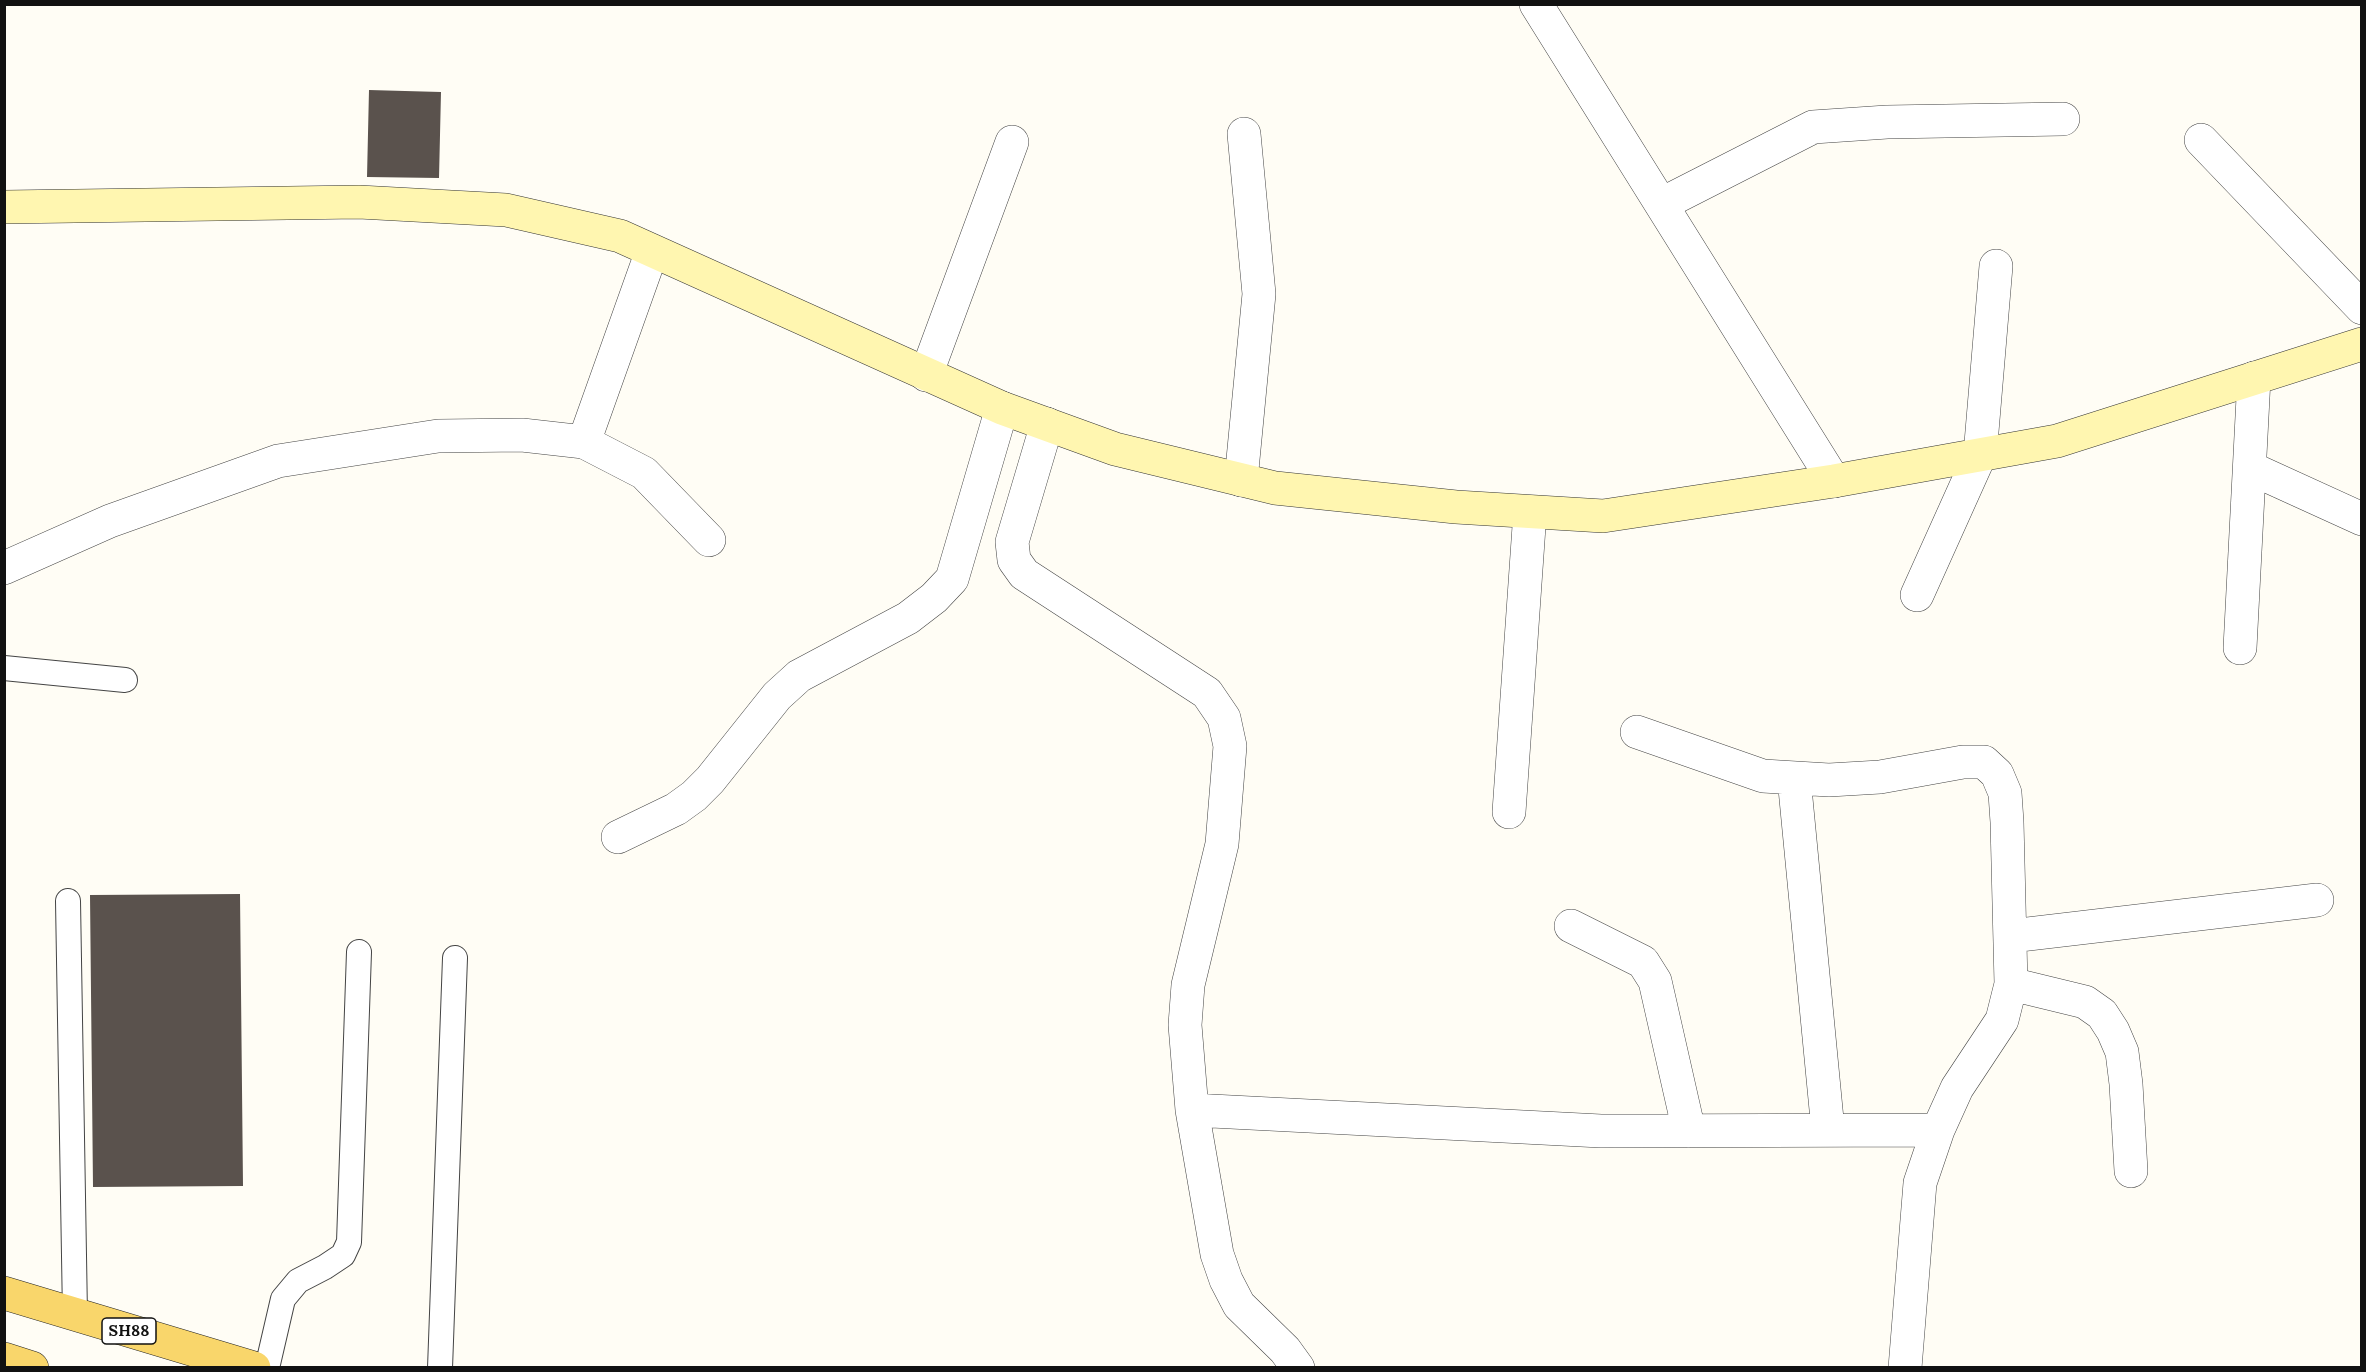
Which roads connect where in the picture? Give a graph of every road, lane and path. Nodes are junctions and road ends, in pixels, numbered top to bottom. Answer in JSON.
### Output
{"nodes":[{"id":1,"x":1536,"y":4,"type":"edge"},
{"id":2,"x":2063,"y":119,"type":"dead end"},
{"id":3,"x":1244,"y":134,"type":"dead end"},
{"id":4,"x":2201,"y":140,"type":"dead end"},
{"id":5,"x":1012,"y":142,"type":"dead end"},
{"id":6,"x":1662,"y":204,"type":"junction"},
{"id":7,"x":4,"y":207,"type":"edge"},
{"id":8,"x":652,"y":251,"type":"junction"},
{"id":9,"x":1996,"y":266,"type":"dead end"},
{"id":10,"x":2361,"y":308,"type":"edge"},
{"id":11,"x":2361,"y":344,"type":"edge"},
{"id":12,"x":926,"y":375,"type":"junction"},
{"id":13,"x":2254,"y":378,"type":"junction"},
{"id":14,"x":1002,"y":408,"type":"junction"},
{"id":15,"x":1047,"y":424,"type":"junction"},
{"id":16,"x":584,"y":442,"type":"junction"},
{"id":17,"x":1980,"y":455,"type":"junction"},
{"id":18,"x":2250,"y":468,"type":"junction"},
{"id":19,"x":1241,"y":480,"type":"junction"},
{"id":20,"x":1834,"y":481,"type":"junction"},
{"id":21,"x":1530,"y":512,"type":"junction"},
{"id":22,"x":2361,"y":519,"type":"edge"},
{"id":23,"x":709,"y":540,"type":"dead end"},
{"id":24,"x":4,"y":568,"type":"edge"},
{"id":25,"x":1917,"y":595,"type":"dead end"},
{"id":26,"x":2240,"y":648,"type":"dead end"},
{"id":27,"x":4,"y":668,"type":"edge"},
{"id":28,"x":125,"y":680,"type":"dead end"},
{"id":29,"x":1637,"y":732,"type":"dead end"},
{"id":30,"x":1794,"y":778,"type":"junction"},
{"id":31,"x":1509,"y":812,"type":"dead end"},
{"id":32,"x":618,"y":837,"type":"dead end"},
{"id":33,"x":2317,"y":900,"type":"dead end"},
{"id":34,"x":68,"y":901,"type":"dead end"},
{"id":35,"x":1570,"y":926,"type":"dead end"},
{"id":36,"x":2010,"y":936,"type":"junction"},
{"id":37,"x":359,"y":952,"type":"dead end"},
{"id":38,"x":455,"y":958,"type":"dead end"},
{"id":39,"x":2010,"y":984,"type":"junction"},
{"id":40,"x":1192,"y":1110,"type":"junction"},
{"id":41,"x":1828,"y":1130,"type":"junction"},
{"id":42,"x":1938,"y":1130,"type":"junction"},
{"id":43,"x":1689,"y":1131,"type":"junction"},
{"id":44,"x":2131,"y":1171,"type":"dead end"},
{"id":45,"x":4,"y":1293,"type":"edge"},
{"id":46,"x":75,"y":1315,"type":"junction"},
{"id":47,"x":254,"y":1368,"type":"edge"},
{"id":48,"x":267,"y":1368,"type":"edge"},
{"id":49,"x":440,"y":1368,"type":"edge"},
{"id":50,"x":1298,"y":1368,"type":"edge"},
{"id":51,"x":1905,"y":1368,"type":"edge"}],
"edges":[{"from":1,"to":6,"type":"street"},
{"from":2,"to":6,"type":"street"},
{"from":3,"to":19,"type":"street"},
{"from":4,"to":10,"type":"street"},
{"from":5,"to":12,"type":"street"},
{"from":6,"to":20,"type":"street"},
{"from":7,"to":8,"type":"street"},
{"from":8,"to":12,"type":"street"},
{"from":8,"to":16,"type":"street"},
{"from":9,"to":17,"type":"street"},
{"from":11,"to":13,"type":"street"},
{"from":12,"to":14,"type":"street"},
{"from":13,"to":17,"type":"street"},
{"from":13,"to":18,"type":"street"},
{"from":14,"to":15,"type":"street"},
{"from":14,"to":32,"type":"street"},
{"from":15,"to":19,"type":"street"},
{"from":15,"to":40,"type":"street"},
{"from":16,"to":23,"type":"street"},
{"from":16,"to":24,"type":"street"},
{"from":17,"to":20,"type":"street"},
{"from":17,"to":25,"type":"street"},
{"from":18,"to":22,"type":"street"},
{"from":18,"to":26,"type":"street"},
{"from":19,"to":21,"type":"street"},
{"from":20,"to":21,"type":"street"},
{"from":21,"to":31,"type":"street"},
{"from":27,"to":28,"type":"lane"},
{"from":29,"to":30,"type":"street"},
{"from":30,"to":36,"type":"street"},
{"from":30,"to":41,"type":"street"},
{"from":33,"to":36,"type":"street"},
{"from":34,"to":46,"type":"lane"},
{"from":35,"to":43,"type":"street"},
{"from":36,"to":39,"type":"street"},
{"from":37,"to":48,"type":"lane"},
{"from":38,"to":49,"type":"lane"},
{"from":39,"to":42,"type":"street"},
{"from":39,"to":44,"type":"street"},
{"from":40,"to":43,"type":"street"},
{"from":40,"to":50,"type":"street"},
{"from":41,"to":42,"type":"street"},
{"from":41,"to":43,"type":"street"},
{"from":42,"to":51,"type":"street"},
{"from":45,"to":46,"type":"main road","number":"SH88"},
{"from":46,"to":47,"type":"main road","number":"SH88"}]}
